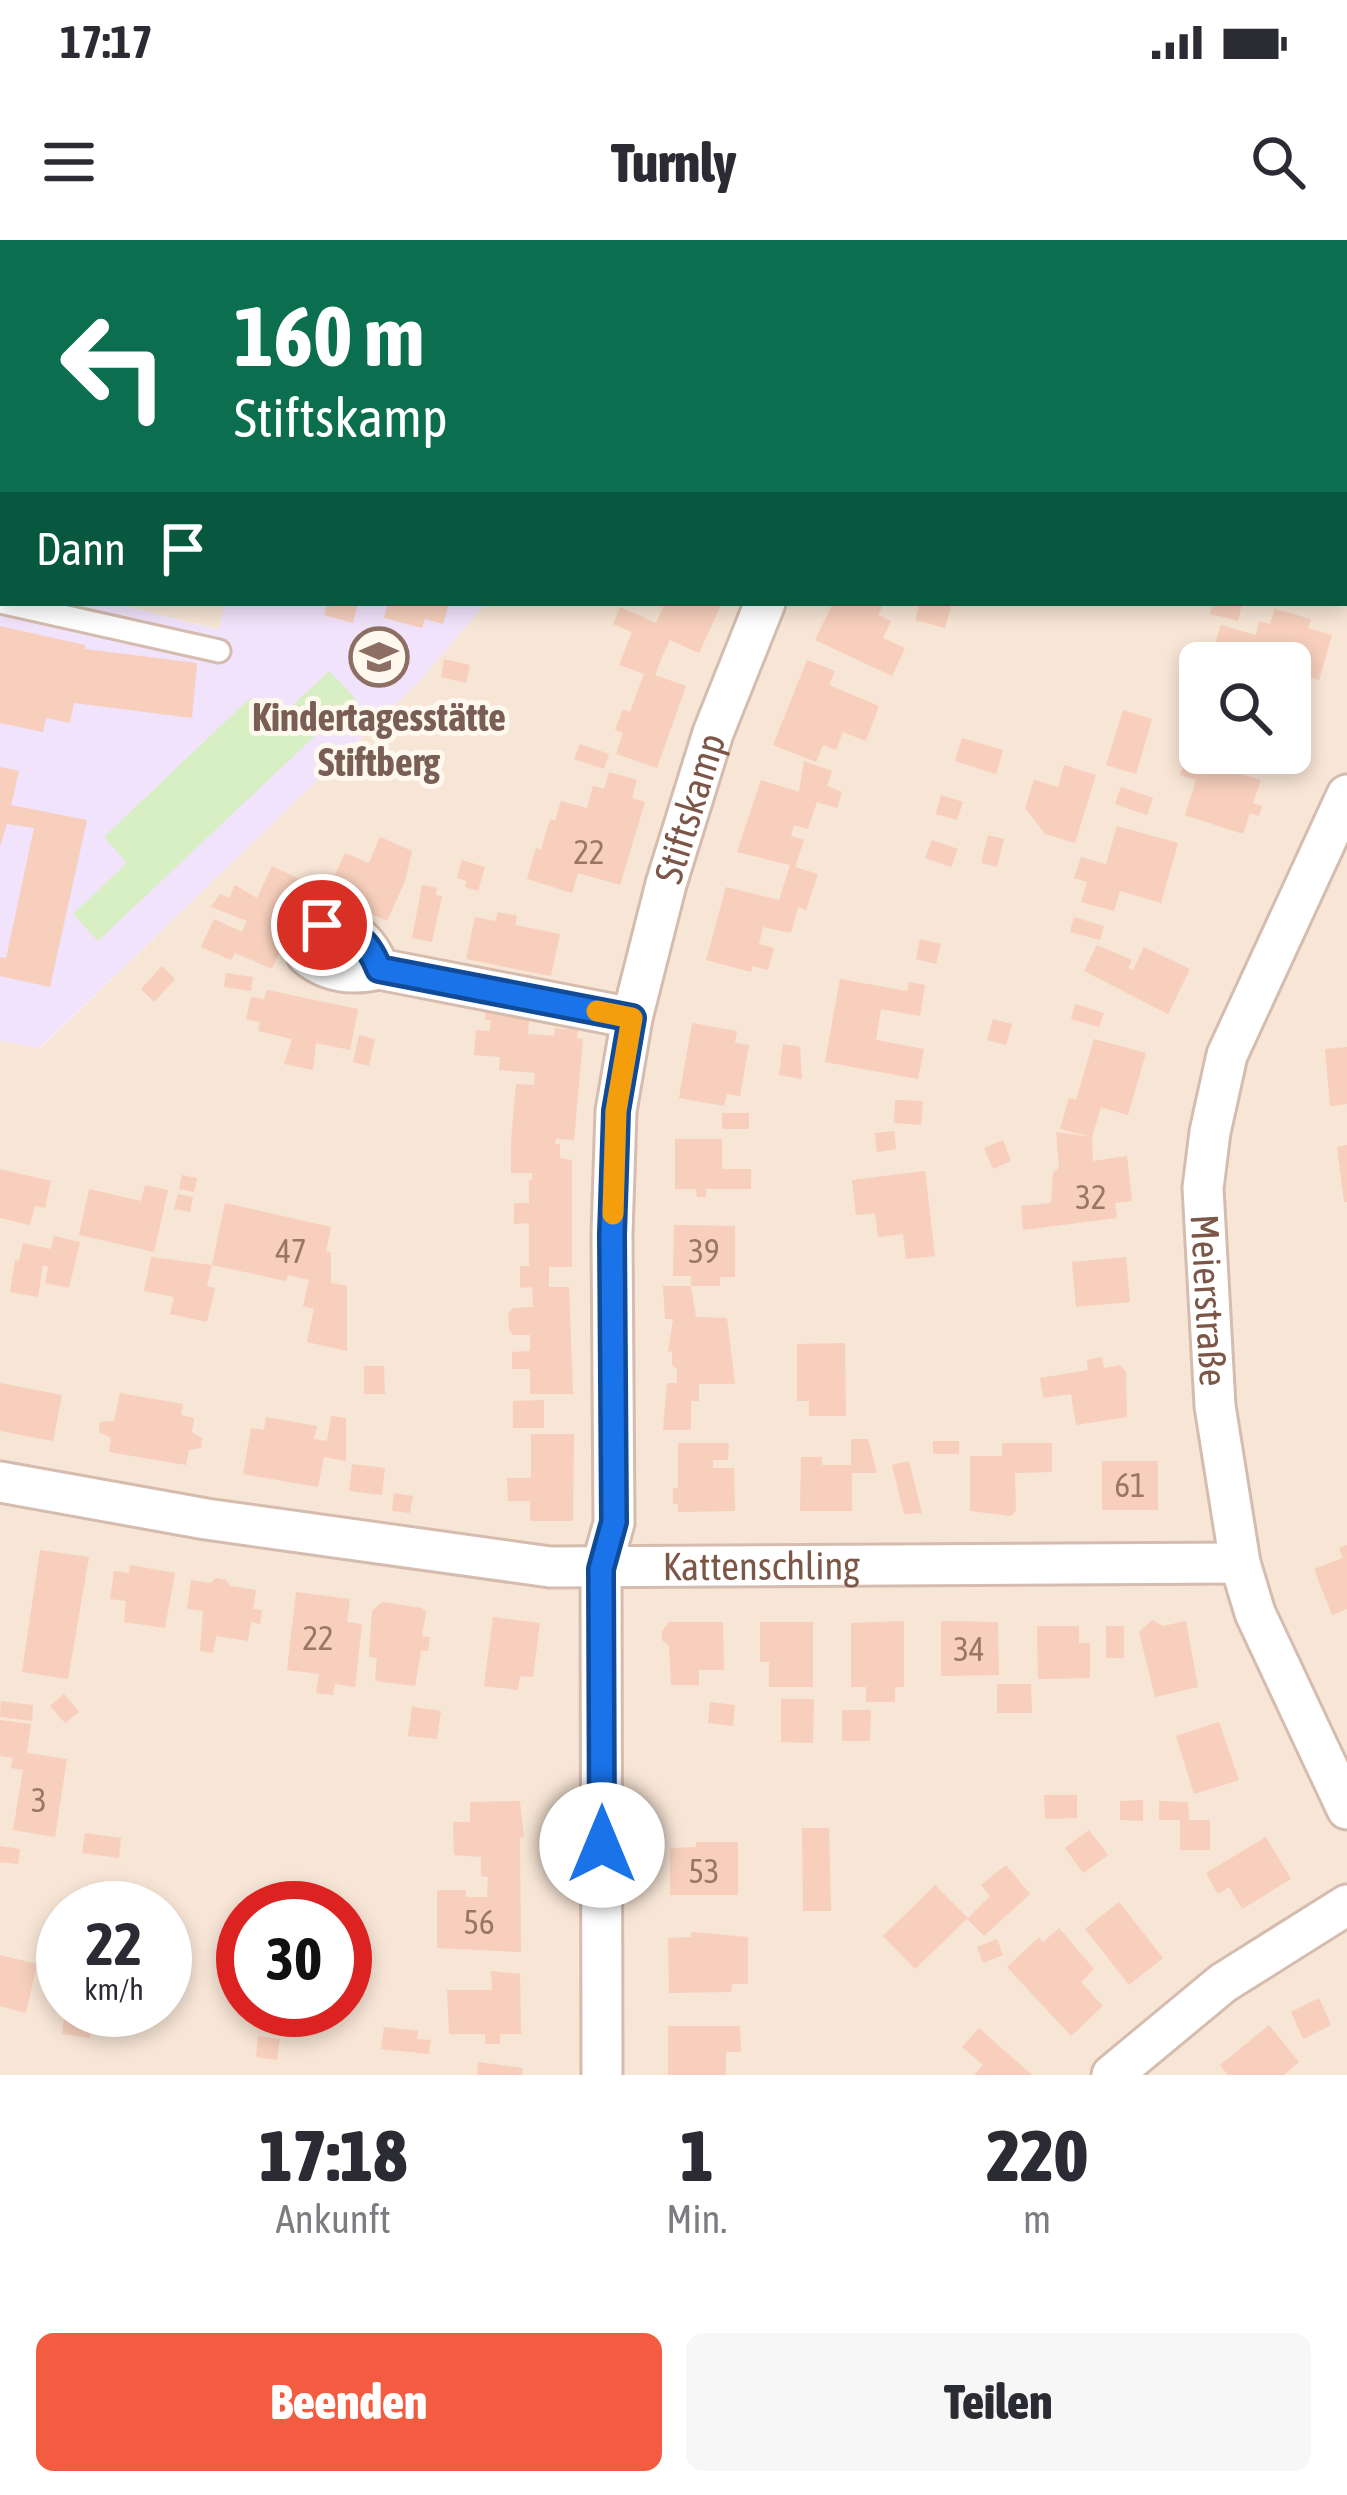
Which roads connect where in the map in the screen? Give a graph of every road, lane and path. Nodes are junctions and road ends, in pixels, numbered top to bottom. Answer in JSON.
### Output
{"nodes":[{"id":1,"x":18,"y":606,"type":"edge"},
{"id":2,"x":764,"y":606,"type":"edge"},
{"id":3,"x":219,"y":651,"type":"dead end"},
{"id":4,"x":1347,"y":795,"type":"edge"},
{"id":5,"x":379,"y":969,"type":"dead end"},
{"id":6,"x":632,"y":1018,"type":"junction"},
{"id":7,"x":0,"y":1482,"type":"edge"},
{"id":8,"x":1240,"y":1564,"type":"junction"},
{"id":9,"x":601,"y":1569,"type":"junction"},
{"id":10,"x":1347,"y":1809,"type":"edge"},
{"id":11,"x":1347,"y":1905,"type":"edge"},
{"id":12,"x":602,"y":2075,"type":"edge"},
{"id":13,"x":1112,"y":2075,"type":"edge"}],
"edges":[{"from":1,"to":3,"type":"lane"},
{"from":2,"to":6,"type":"street","name":"Stiftskamp"},
{"from":4,"to":8,"type":"street","name":"Meierstraße"},
{"from":5,"to":6,"type":"street"},
{"from":6,"to":9,"type":"street","name":"Stiftskamp"},
{"from":7,"to":9,"type":"street","name":"Kattenschling"},
{"from":8,"to":9,"type":"street","name":"Kattenschling"},
{"from":8,"to":10,"type":"street","name":"Meierstraße"},
{"from":9,"to":12,"type":"street","name":"Stiftskamp"},
{"from":11,"to":13,"type":"street"}]}
